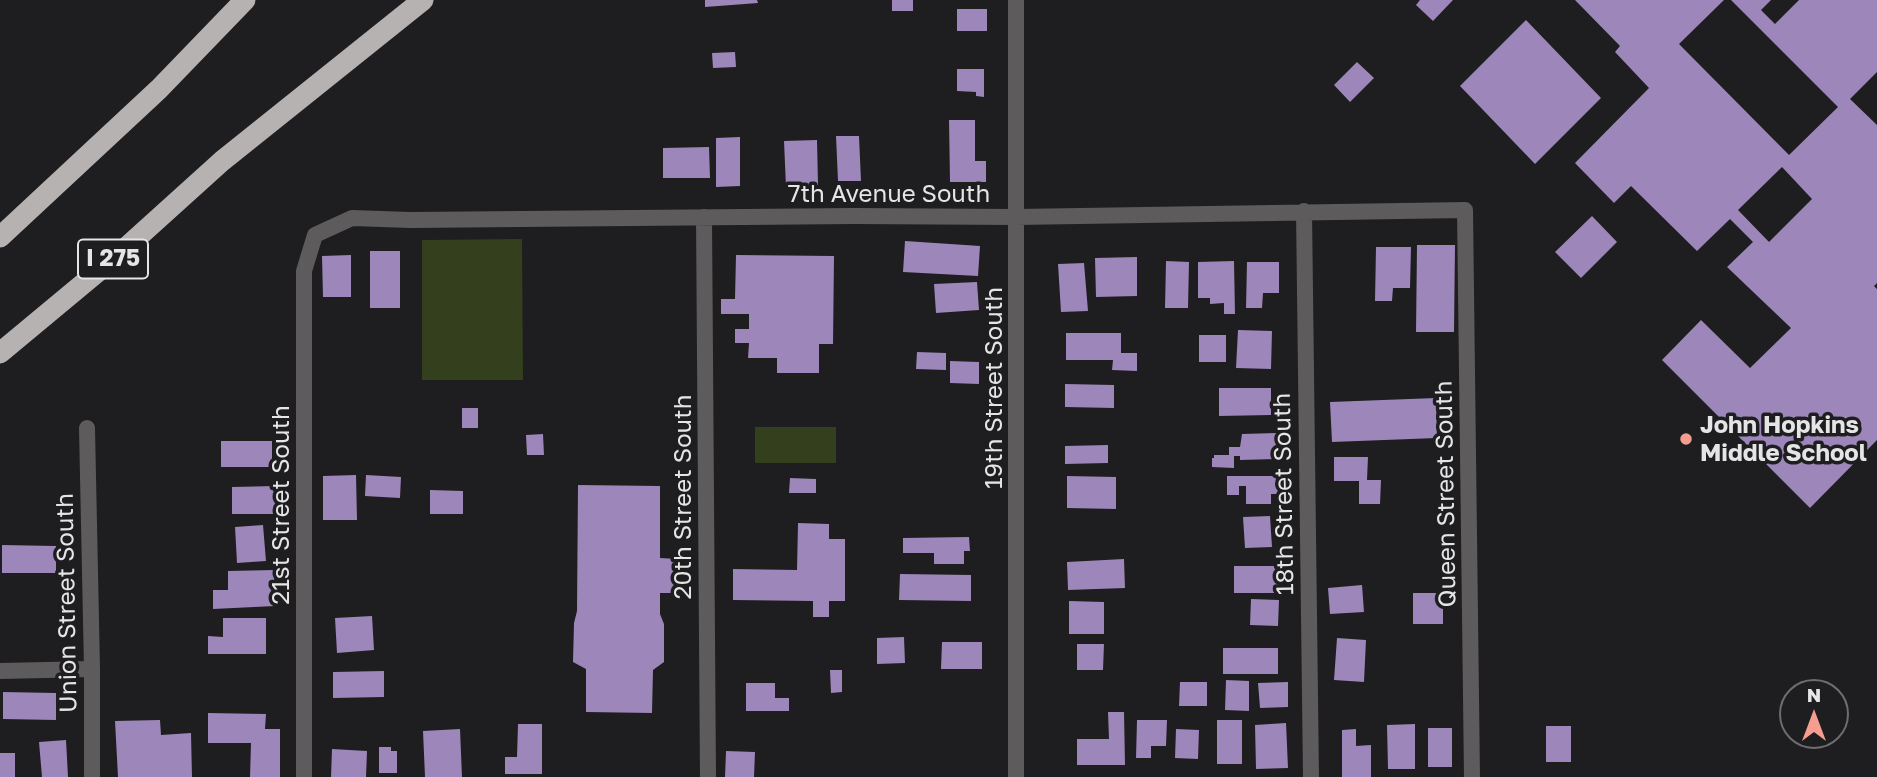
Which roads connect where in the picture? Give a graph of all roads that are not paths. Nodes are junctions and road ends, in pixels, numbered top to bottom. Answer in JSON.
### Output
{"nodes":[{"id":1,"x":235,"y":0,"type":"edge"},
{"id":2,"x":245,"y":0,"type":"edge"},
{"id":3,"x":423,"y":0,"type":"edge"},
{"id":4,"x":439,"y":0,"type":"edge"},
{"id":5,"x":1016,"y":0,"type":"edge"},
{"id":6,"x":159,"y":89,"type":"junction"},
{"id":7,"x":222,"y":161,"type":"junction"},
{"id":8,"x":1465,"y":210,"type":"joint"},
{"id":9,"x":1304,"y":211,"type":"junction"},
{"id":10,"x":704,"y":217,"type":"junction"},
{"id":11,"x":1016,"y":217,"type":"junction"},
{"id":12,"x":315,"y":235,"type":"joint"},
{"id":13,"x":0,"y":237,"type":"edge"},
{"id":14,"x":0,"y":353,"type":"edge"},
{"id":15,"x":87,"y":428,"type":"dead end"},
{"id":16,"x":92,"y":669,"type":"junction"},
{"id":17,"x":0,"y":671,"type":"edge"},
{"id":18,"x":92,"y":777,"type":"edge"},
{"id":19,"x":304,"y":777,"type":"edge"},
{"id":20,"x":708,"y":777,"type":"edge"},
{"id":21,"x":1016,"y":777,"type":"edge"},
{"id":22,"x":1311,"y":777,"type":"edge"},
{"id":23,"x":1472,"y":777,"type":"edge"}],
"edges":[{"from":1,"to":6,"type":"highway"},
{"from":2,"to":6,"type":"highway"},
{"from":3,"to":7,"type":"highway","number":"I 275"},
{"from":4,"to":7,"type":"highway"},
{"from":5,"to":11,"type":"street","name":"19th Street South"},
{"from":6,"to":13,"type":"highway"},
{"from":7,"to":14,"type":"highway","number":"I 275"},
{"from":8,"to":9,"type":"street","name":"7th Avenue South"},
{"from":8,"to":23,"type":"street","name":"Queen Street South"},
{"from":9,"to":11,"type":"street","name":"7th Avenue South"},
{"from":9,"to":22,"type":"street","name":"18th Street South"},
{"from":10,"to":11,"type":"street","name":"7th Avenue South"},
{"from":10,"to":12,"type":"street","name":"7th Avenue South"},
{"from":10,"to":20,"type":"street","name":"20th Street South"},
{"from":11,"to":21,"type":"street","name":"19th Street South"},
{"from":12,"to":19,"type":"street","name":"21st Street South"},
{"from":15,"to":16,"type":"street","name":"Union Street South"},
{"from":16,"to":17,"type":"street"},
{"from":16,"to":18,"type":"street","name":"Union Street South"}]}
